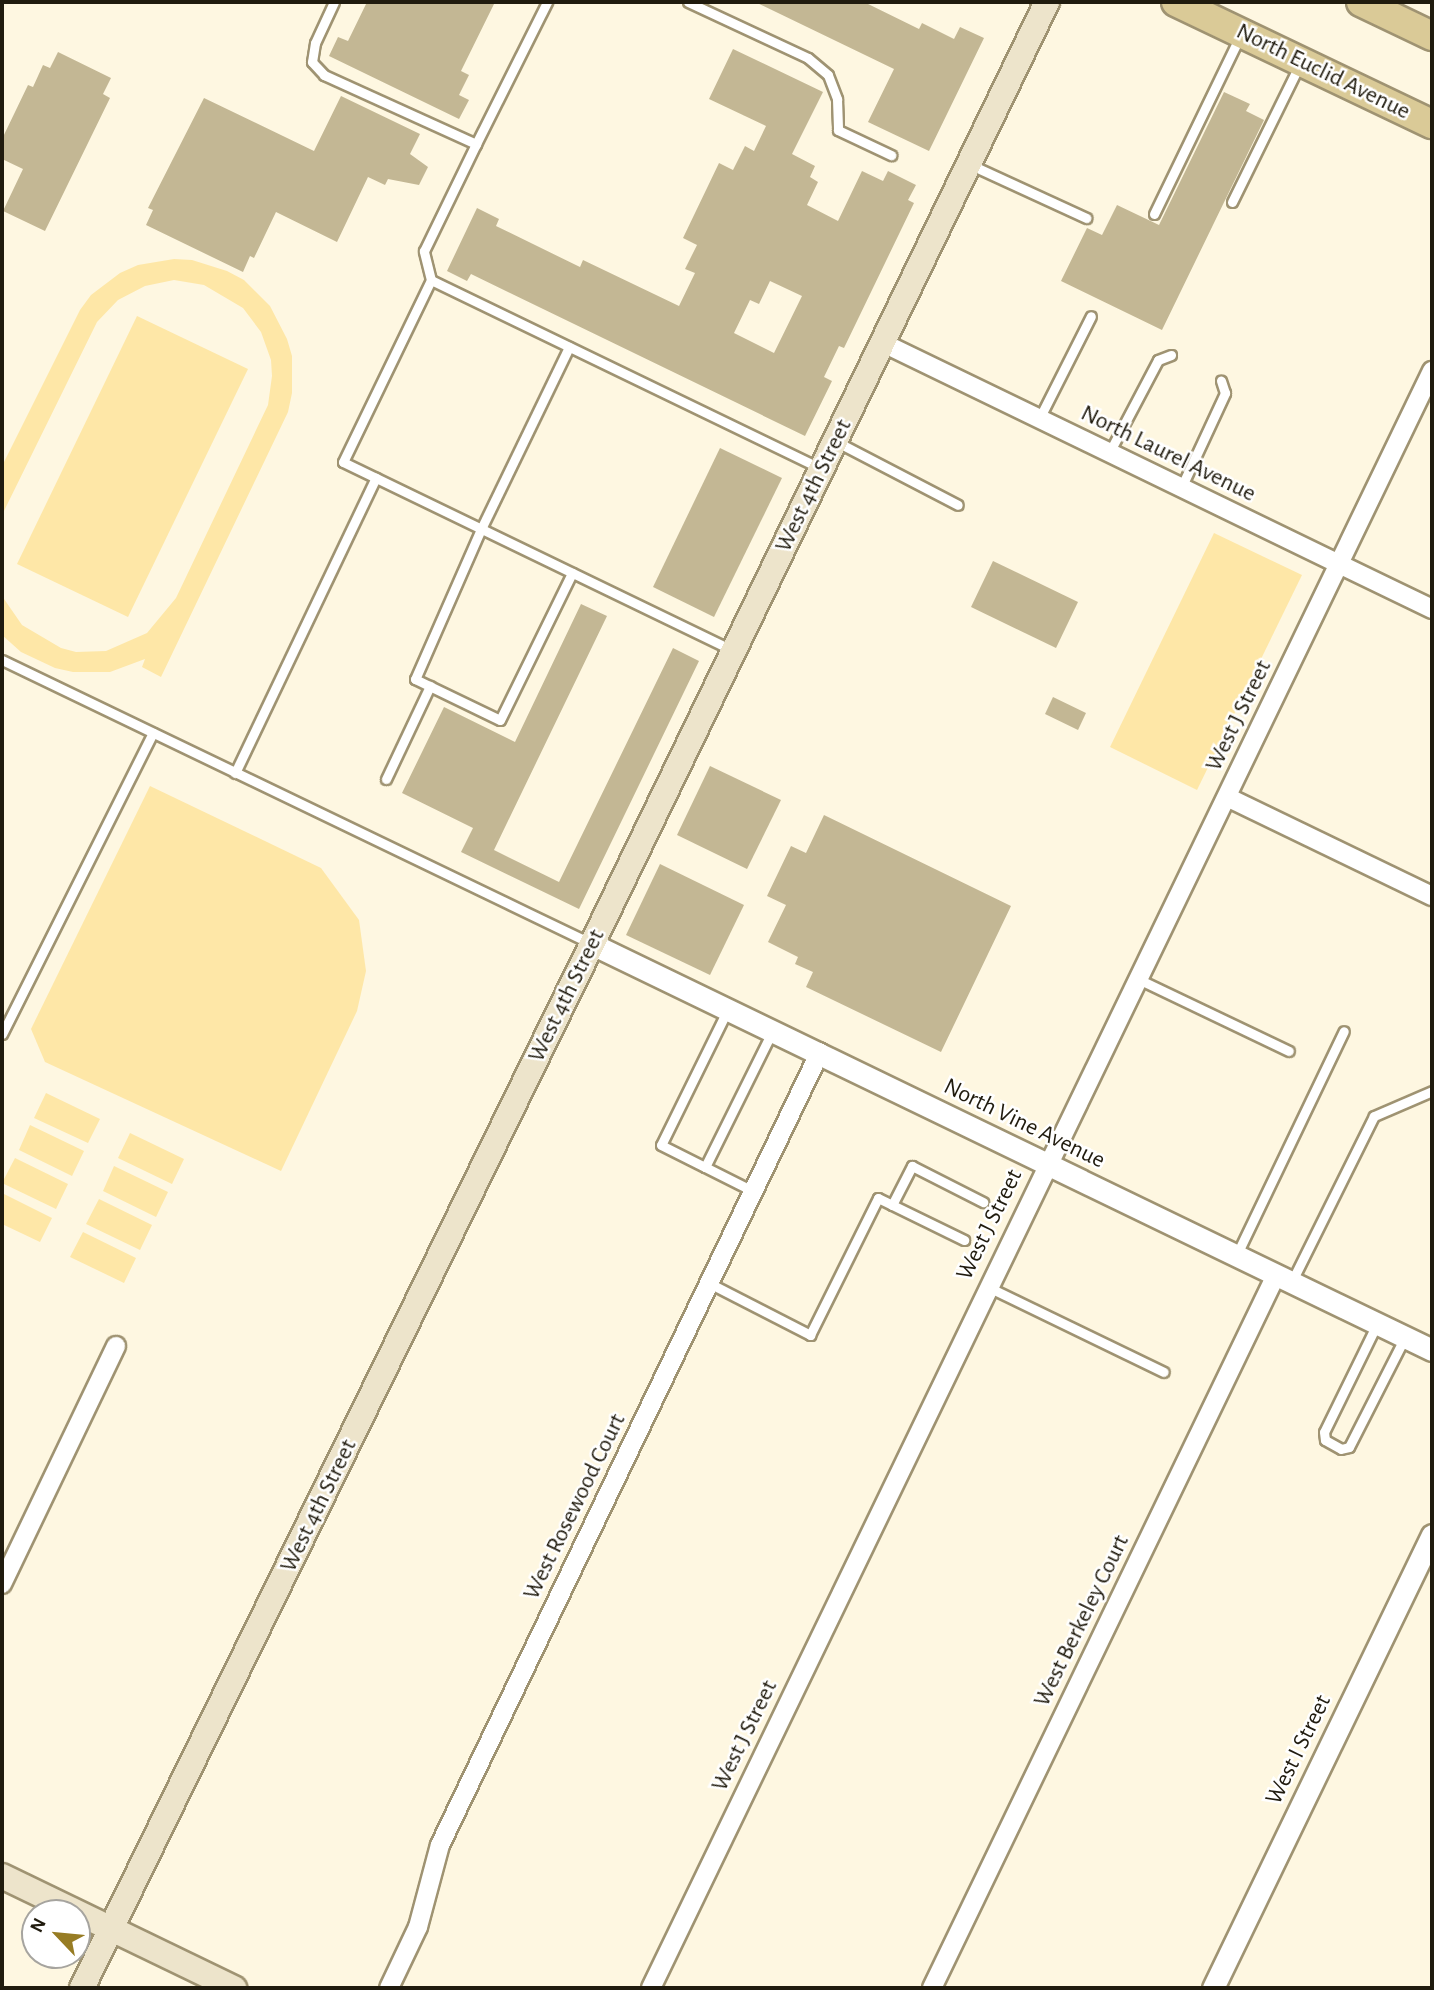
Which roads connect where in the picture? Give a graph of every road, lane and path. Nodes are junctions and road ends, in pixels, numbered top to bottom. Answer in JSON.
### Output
{"nodes":[{"id":1,"x":334,"y":2,"type":"edge"},
{"id":2,"x":547,"y":2,"type":"edge"},
{"id":3,"x":688,"y":2,"type":"edge"},
{"id":4,"x":1047,"y":2,"type":"edge"},
{"id":5,"x":1176,"y":2,"type":"edge"},
{"id":6,"x":1361,"y":2,"type":"edge"},
{"id":7,"x":1242,"y":33,"type":"junction"},
{"id":8,"x":1432,"y":36,"type":"edge"},
{"id":9,"x":1301,"y":62,"type":"junction"},
{"id":10,"x":1432,"y":124,"type":"edge"},
{"id":11,"x":476,"y":144,"type":"junction"},
{"id":12,"x":891,"y":155,"type":"dead end"},
{"id":13,"x":969,"y":164,"type":"junction"},
{"id":14,"x":1233,"y":202,"type":"dead end"},
{"id":15,"x":1154,"y":214,"type":"dead end"},
{"id":16,"x":1086,"y":218,"type":"dead end"},
{"id":17,"x":431,"y":280,"type":"junction"},
{"id":18,"x":1091,"y":316,"type":"dead end"},
{"id":19,"x":883,"y":343,"type":"junction"},
{"id":20,"x":569,"y":347,"type":"junction"},
{"id":21,"x":1171,"y":355,"type":"dead end"},
{"id":22,"x":1432,"y":371,"type":"edge"},
{"id":23,"x":1221,"y":382,"type":"dead end"},
{"id":24,"x":1427,"y":395,"type":"edge"},
{"id":25,"x":1039,"y":419,"type":"junction"},
{"id":26,"x":836,"y":441,"type":"junction"},
{"id":27,"x":1109,"y":453,"type":"junction"},
{"id":28,"x":822,"y":469,"type":"junction"},
{"id":29,"x":376,"y":478,"type":"junction"},
{"id":30,"x":1181,"y":488,"type":"junction"},
{"id":31,"x":958,"y":505,"type":"dead end"},
{"id":32,"x":481,"y":529,"type":"junction"},
{"id":33,"x":1339,"y":564,"type":"junction"},
{"id":34,"x":572,"y":573,"type":"junction"},
{"id":35,"x":1432,"y":610,"type":"edge"},
{"id":36,"x":734,"y":651,"type":"junction"},
{"id":37,"x":2,"y":660,"type":"edge"},
{"id":38,"x":430,"y":686,"type":"junction"},
{"id":39,"x":153,"y":733,"type":"junction"},
{"id":40,"x":235,"y":773,"type":"junction"},
{"id":41,"x":386,"y":779,"type":"dead end"},
{"id":42,"x":1227,"y":797,"type":"junction"},
{"id":43,"x":1432,"y":896,"type":"edge"},
{"id":44,"x":592,"y":944,"type":"junction"},
{"id":45,"x":1138,"y":979,"type":"junction"},
{"id":46,"x":728,"y":1009,"type":"junction"},
{"id":47,"x":773,"y":1030,"type":"junction"},
{"id":48,"x":1344,"y":1031,"type":"dead end"},
{"id":49,"x":2,"y":1034,"type":"edge"},
{"id":50,"x":1289,"y":1051,"type":"dead end"},
{"id":51,"x":820,"y":1052,"type":"junction"},
{"id":52,"x":1432,"y":1091,"type":"edge"},
{"id":53,"x":1047,"y":1164,"type":"junction"},
{"id":54,"x":705,"y":1167,"type":"junction"},
{"id":55,"x":753,"y":1191,"type":"junction"},
{"id":56,"x":983,"y":1202,"type":"dead end"},
{"id":57,"x":892,"y":1205,"type":"junction"},
{"id":58,"x":964,"y":1240,"type":"dead end"},
{"id":59,"x":1236,"y":1256,"type":"junction"},
{"id":60,"x":1284,"y":1278,"type":"junction"},
{"id":61,"x":709,"y":1283,"type":"junction"},
{"id":62,"x":988,"y":1287,"type":"junction"},
{"id":63,"x":1377,"y":1324,"type":"junction"},
{"id":64,"x":1405,"y":1337,"type":"junction"},
{"id":65,"x":116,"y":1346,"type":"dead end"},
{"id":66,"x":1432,"y":1350,"type":"edge"},
{"id":67,"x":1164,"y":1372,"type":"dead end"},
{"id":68,"x":1432,"y":1535,"type":"edge"},
{"id":69,"x":2,"y":1584,"type":"edge"},
{"id":70,"x":2,"y":1876,"type":"edge"},
{"id":71,"x":113,"y":1931,"type":"junction"},
{"id":72,"x":82,"y":1988,"type":"edge"},
{"id":73,"x":234,"y":1988,"type":"edge"},
{"id":74,"x":389,"y":1988,"type":"edge"},
{"id":75,"x":651,"y":1988,"type":"edge"},
{"id":76,"x":932,"y":1988,"type":"edge"},
{"id":77,"x":1213,"y":1988,"type":"edge"}],
"edges":[{"from":1,"to":11,"type":"lane"},
{"from":2,"to":11,"type":"lane"},
{"from":3,"to":12,"type":"lane"},
{"from":4,"to":13,"type":"main road","name":"West 4th Street"},
{"from":5,"to":7,"type":"main road","name":"North Euclid Avenue"},
{"from":6,"to":8,"type":"main road"},
{"from":7,"to":9,"type":"main road","name":"North Euclid Avenue"},
{"from":7,"to":15,"type":"lane"},
{"from":9,"to":10,"type":"main road","name":"North Euclid Avenue"},
{"from":9,"to":14,"type":"lane"},
{"from":11,"to":17,"type":"lane"},
{"from":13,"to":16,"type":"lane"},
{"from":13,"to":19,"type":"main road","name":"West 4th Street"},
{"from":17,"to":20,"type":"lane"},
{"from":17,"to":29,"type":"lane"},
{"from":18,"to":25,"type":"lane"},
{"from":19,"to":25,"type":"street","name":"North Laurel Avenue"},
{"from":19,"to":26,"type":"main road","name":"West 4th Street"},
{"from":20,"to":28,"type":"lane"},
{"from":20,"to":32,"type":"lane"},
{"from":21,"to":27,"type":"lane"},
{"from":22,"to":24,"type":"street","name":"West J Street"},
{"from":23,"to":30,"type":"lane"},
{"from":24,"to":33,"type":"street","name":"West J Street"},
{"from":25,"to":27,"type":"street","name":"North Laurel Avenue"},
{"from":26,"to":28,"type":"main road","name":"West 4th Street"},
{"from":26,"to":31,"type":"lane"},
{"from":27,"to":30,"type":"street","name":"North Laurel Avenue"},
{"from":28,"to":36,"type":"main road","name":"West 4th Street"},
{"from":29,"to":32,"type":"lane"},
{"from":29,"to":40,"type":"lane"},
{"from":30,"to":33,"type":"street","name":"North Laurel Avenue"},
{"from":32,"to":34,"type":"lane"},
{"from":32,"to":38,"type":"lane"},
{"from":33,"to":35,"type":"street","name":"North Laurel Avenue"},
{"from":33,"to":42,"type":"street","name":"West J Street"},
{"from":34,"to":36,"type":"lane"},
{"from":34,"to":38,"type":"lane"},
{"from":36,"to":44,"type":"main road","name":"West 4th Street"},
{"from":37,"to":39,"type":"lane"},
{"from":38,"to":41,"type":"lane"},
{"from":39,"to":40,"type":"lane"},
{"from":39,"to":49,"type":"lane"},
{"from":40,"to":44,"type":"lane"},
{"from":42,"to":43,"type":"street"},
{"from":42,"to":45,"type":"street","name":"West J Street"},
{"from":44,"to":46,"type":"street","name":"North Vine Avenue"},
{"from":44,"to":71,"type":"main road","name":"West 4th Street"},
{"from":45,"to":50,"type":"lane"},
{"from":45,"to":53,"type":"street","name":"West J Street"},
{"from":46,"to":47,"type":"street","name":"North Vine Avenue"},
{"from":46,"to":54,"type":"lane"},
{"from":47,"to":51,"type":"street","name":"North Vine Avenue"},
{"from":47,"to":54,"type":"lane"},
{"from":48,"to":59,"type":"lane"},
{"from":51,"to":53,"type":"street","name":"North Vine Avenue"},
{"from":51,"to":55,"type":"street","name":"West Rosewood Court"},
{"from":52,"to":60,"type":"lane"},
{"from":53,"to":59,"type":"street","name":"North Vine Avenue"},
{"from":53,"to":62,"type":"street","name":"West J Street"},
{"from":54,"to":55,"type":"lane"},
{"from":55,"to":61,"type":"street","name":"West Rosewood Court"},
{"from":56,"to":57,"type":"lane"},
{"from":57,"to":58,"type":"lane"},
{"from":57,"to":61,"type":"lane"},
{"from":59,"to":60,"type":"street","name":"North Vine Avenue"},
{"from":60,"to":63,"type":"street","name":"North Vine Avenue"},
{"from":60,"to":76,"type":"street","name":"West Berkeley Court"},
{"from":61,"to":74,"type":"street","name":"West Rosewood Court"},
{"from":62,"to":67,"type":"lane"},
{"from":62,"to":75,"type":"street","name":"West J Street"},
{"from":63,"to":64,"type":"street","name":"North Vine Avenue"},
{"from":63,"to":64,"type":"lane"},
{"from":64,"to":66,"type":"street","name":"North Vine Avenue"},
{"from":65,"to":69,"type":"street"},
{"from":68,"to":77,"type":"street","name":"West I Street"},
{"from":70,"to":71,"type":"main road"},
{"from":71,"to":72,"type":"main road","name":"West 4th Street"},
{"from":71,"to":73,"type":"main road"}]}
